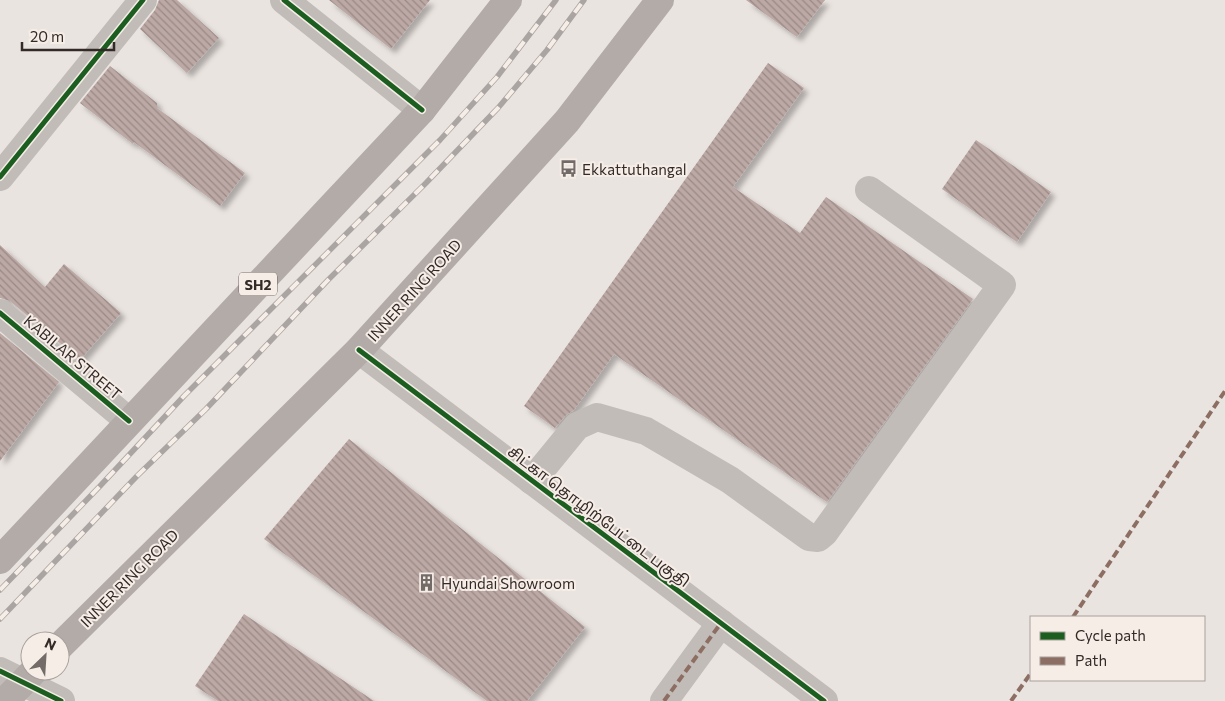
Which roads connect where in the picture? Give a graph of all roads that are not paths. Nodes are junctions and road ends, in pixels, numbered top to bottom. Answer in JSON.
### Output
{"nodes":[{"id":1,"x":143,"y":0,"type":"edge"},
{"id":2,"x":284,"y":0,"type":"edge"},
{"id":3,"x":508,"y":0,"type":"edge"},
{"id":4,"x":660,"y":0,"type":"edge"},
{"id":5,"x":422,"y":110,"type":"junction"},
{"id":6,"x":0,"y":177,"type":"edge"},
{"id":7,"x":869,"y":190,"type":"dead end"},
{"id":8,"x":0,"y":313,"type":"edge"},
{"id":9,"x":359,"y":350,"type":"junction"},
{"id":10,"x":129,"y":421,"type":"junction"},
{"id":11,"x":532,"y":481,"type":"junction"},
{"id":12,"x":0,"y":560,"type":"edge"},
{"id":13,"x":721,"y":623,"type":"junction"},
{"id":14,"x":70,"y":636,"type":"edge"},
{"id":15,"x":15,"y":682,"type":"edge"},
{"id":16,"x":61,"y":701,"type":"edge"},
{"id":17,"x":664,"y":701,"type":"edge"},
{"id":18,"x":824,"y":701,"type":"edge"}],
"edges":[{"from":1,"to":6,"type":"street"},
{"from":2,"to":5,"type":"street"},
{"from":3,"to":5,"type":"main road","number":"SH2"},
{"from":4,"to":9,"type":"main road","name":"INNER RING ROAD"},
{"from":5,"to":10,"type":"main road","number":"SH2"},
{"from":7,"to":11,"type":"street"},
{"from":8,"to":10,"type":"street","name":"KABILAR STREET"},
{"from":9,"to":11,"type":"street","name":"சிட்கா தொழிற்பேட்டை பகுதி"},
{"from":9,"to":14,"type":"main road","name":"INNER RING ROAD"},
{"from":10,"to":12,"type":"main road","number":"SH2"},
{"from":11,"to":13,"type":"street","name":"சிட்கா தொழிற்பேட்டை பகுதி"},
{"from":13,"to":17,"type":"street"},
{"from":13,"to":18,"type":"street","name":"சிட்கா தொழிற்பேட்டை பகுதி"},
{"from":15,"to":16,"type":"street"}]}
